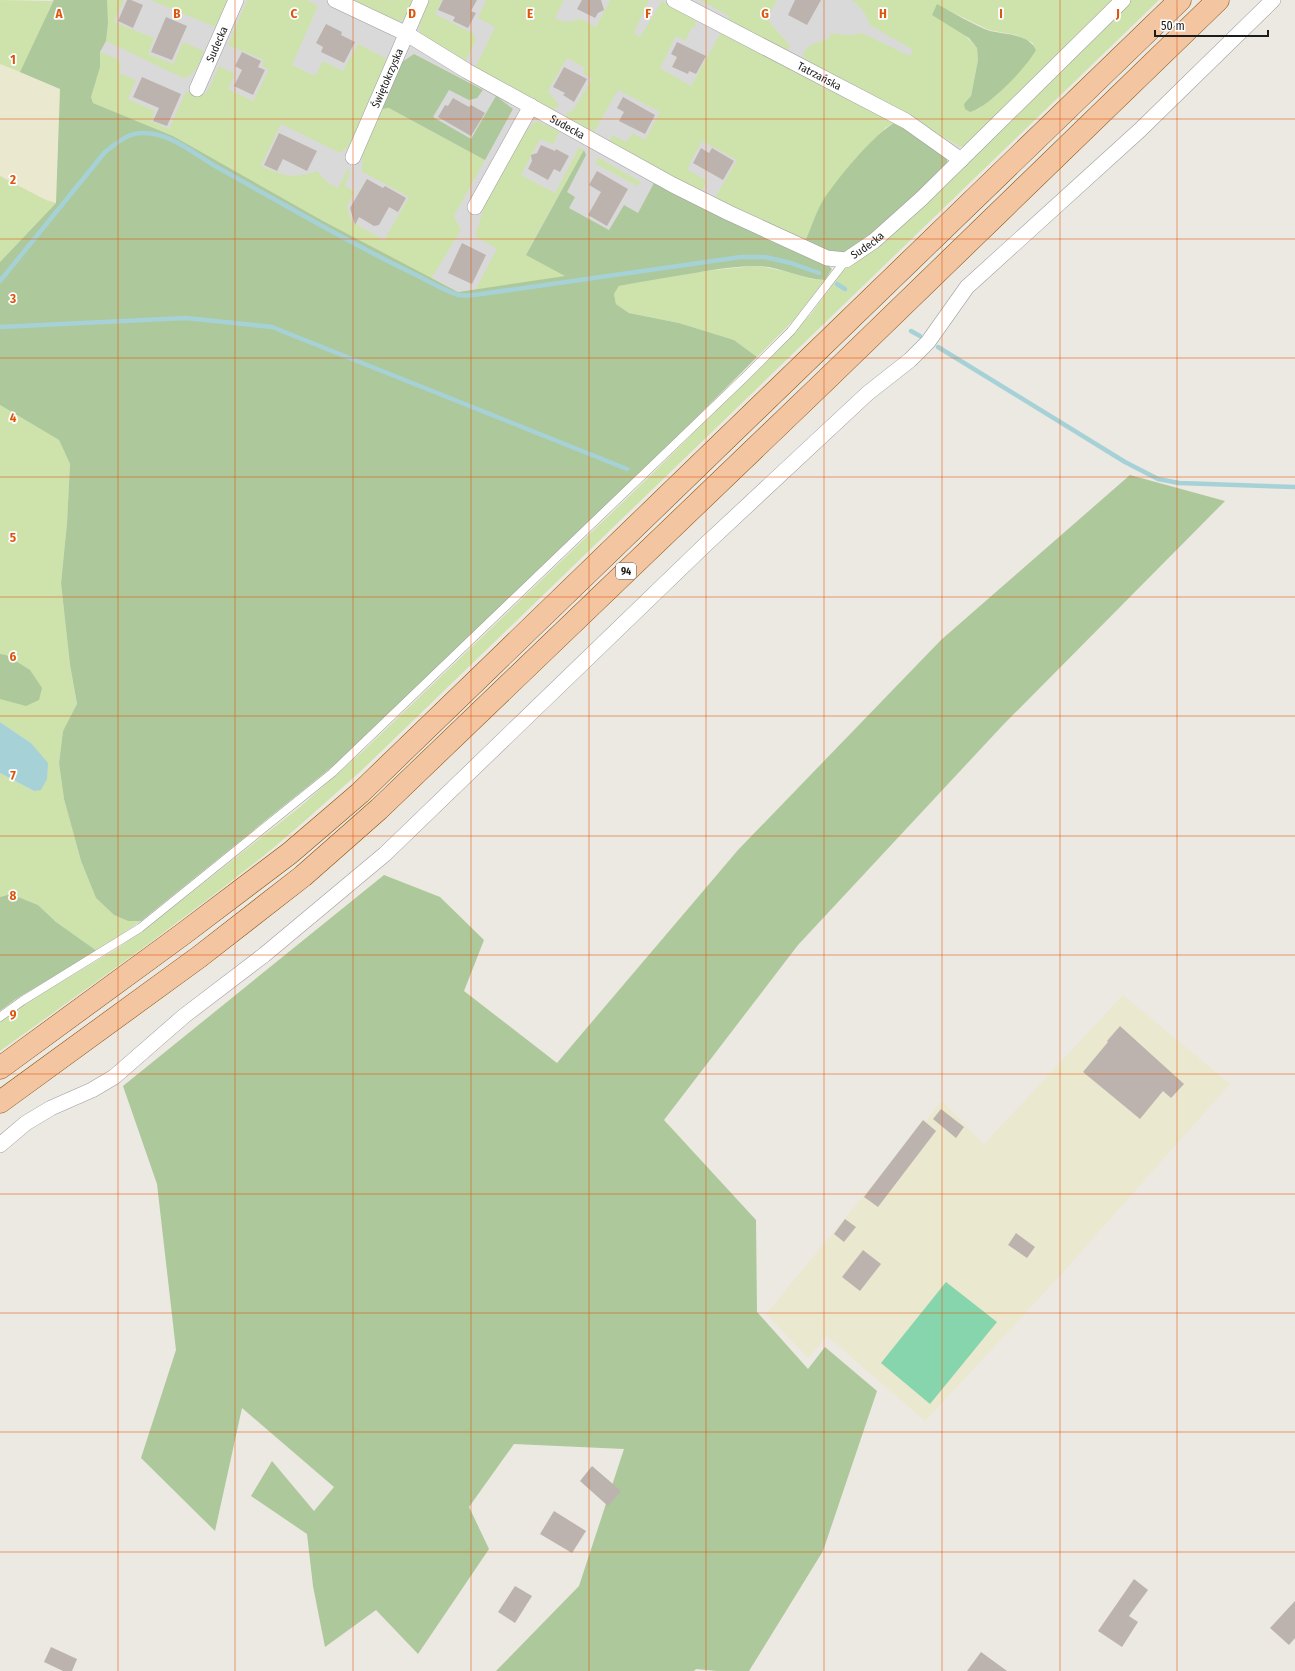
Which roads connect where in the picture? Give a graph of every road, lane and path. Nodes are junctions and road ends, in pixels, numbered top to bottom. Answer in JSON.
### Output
{"nodes":[{"id":1,"x":236,"y":0,"type":"edge"},
{"id":2,"x":335,"y":0,"type":"edge"},
{"id":3,"x":421,"y":0,"type":"edge"},
{"id":4,"x":674,"y":0,"type":"edge"},
{"id":5,"x":1123,"y":0,"type":"edge"},
{"id":6,"x":1180,"y":0,"type":"edge"},
{"id":7,"x":1218,"y":0,"type":"edge"},
{"id":8,"x":1273,"y":0,"type":"edge"},
{"id":9,"x":407,"y":34,"type":"junction"},
{"id":10,"x":197,"y":89,"type":"dead end"},
{"id":11,"x":531,"y":106,"type":"junction"},
{"id":12,"x":353,"y":157,"type":"dead end"},
{"id":13,"x":961,"y":160,"type":"junction"},
{"id":14,"x":475,"y":207,"type":"dead end"},
{"id":15,"x":846,"y":260,"type":"junction"},
{"id":16,"x":0,"y":1017,"type":"edge"},
{"id":17,"x":0,"y":1068,"type":"edge"},
{"id":18,"x":0,"y":1102,"type":"edge"},
{"id":19,"x":0,"y":1145,"type":"edge"}],
"edges":[{"from":1,"to":10,"type":"street","name":"Sudecka"},
{"from":2,"to":9,"type":"street","name":"Sudecka"},
{"from":3,"to":9,"type":"street","name":"Świętokrzyska"},
{"from":4,"to":13,"type":"street","name":"Tatrzańska"},
{"from":5,"to":13,"type":"street","name":"Sudecka"},
{"from":6,"to":17,"type":"main road","number":"94"},
{"from":7,"to":18,"type":"main road","number":"94"},
{"from":8,"to":19,"type":"street"},
{"from":9,"to":11,"type":"street","name":"Sudecka"},
{"from":9,"to":12,"type":"street","name":"Świętokrzyska"},
{"from":11,"to":14,"type":"street"},
{"from":11,"to":15,"type":"street","name":"Sudecka"},
{"from":13,"to":15,"type":"street","name":"Sudecka"},
{"from":15,"to":16,"type":"lane"}]}
